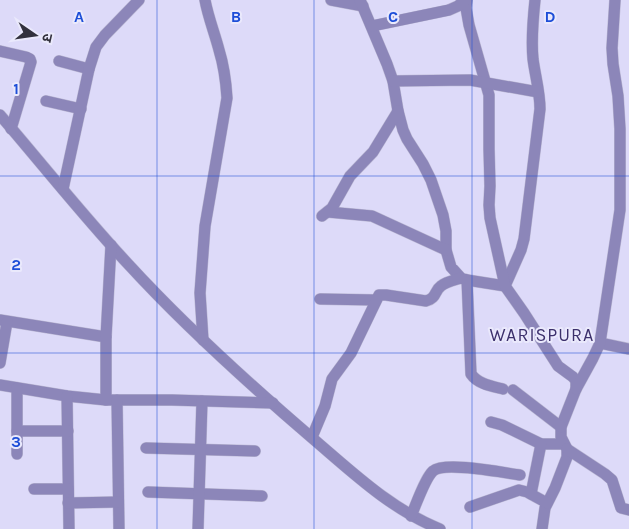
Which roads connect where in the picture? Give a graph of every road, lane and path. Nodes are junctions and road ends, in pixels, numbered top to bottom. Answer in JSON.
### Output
{"nodes":[{"id":1,"x":139,"y":0,"type":"edge"},
{"id":2,"x":206,"y":0,"type":"edge"},
{"id":3,"x":332,"y":0,"type":"edge"},
{"id":4,"x":466,"y":0,"type":"edge"},
{"id":5,"x":535,"y":0,"type":"edge"},
{"id":6,"x":615,"y":0,"type":"edge"},
{"id":7,"x":362,"y":3,"type":"edge"},
{"id":8,"x":372,"y":26,"type":"junction"},
{"id":9,"x":0,"y":51,"type":"edge"},
{"id":10,"x":59,"y":61,"type":"dead end"},
{"id":11,"x":89,"y":69,"type":"junction"},
{"id":12,"x":393,"y":81,"type":"junction"},
{"id":13,"x":486,"y":82,"type":"junction"},
{"id":14,"x":538,"y":92,"type":"junction"},
{"id":15,"x":618,"y":96,"type":"junction"},
{"id":16,"x":46,"y":101,"type":"dead end"},
{"id":17,"x":81,"y":109,"type":"junction"},
{"id":18,"x":398,"y":111,"type":"junction"},
{"id":19,"x":0,"y":115,"type":"edge"},
{"id":20,"x":11,"y":128,"type":"junction"},
{"id":21,"x":629,"y":129,"type":"edge"},
{"id":22,"x":63,"y":189,"type":"junction"},
{"id":23,"x":111,"y":245,"type":"junction"},
{"id":24,"x":446,"y":250,"type":"junction"},
{"id":25,"x":464,"y":279,"type":"junction"},
{"id":26,"x":505,"y":286,"type":"junction"},
{"id":27,"x":320,"y":299,"type":"dead end"},
{"id":28,"x":376,"y":300,"type":"junction"},
{"id":29,"x":4,"y":321,"type":"edge"},
{"id":30,"x":106,"y":337,"type":"junction"},
{"id":31,"x":203,"y":340,"type":"junction"},
{"id":32,"x":600,"y":343,"type":"junction"},
{"id":33,"x":627,"y":351,"type":"edge"},
{"id":34,"x":0,"y":363,"type":"edge"},
{"id":35,"x":0,"y":385,"type":"edge"},
{"id":36,"x":17,"y":388,"type":"junction"},
{"id":37,"x":576,"y":389,"type":"junction"},
{"id":38,"x":67,"y":396,"type":"junction"},
{"id":39,"x":112,"y":400,"type":"junction"},
{"id":40,"x":202,"y":401,"type":"junction"},
{"id":41,"x":273,"y":403,"type":"junction"},
{"id":42,"x":491,"y":422,"type":"dead end"},
{"id":43,"x":561,"y":427,"type":"junction"},
{"id":44,"x":17,"y":431,"type":"junction"},
{"id":45,"x":68,"y":431,"type":"junction"},
{"id":46,"x":312,"y":437,"type":"junction"},
{"id":47,"x":541,"y":444,"type":"junction"},
{"id":48,"x":566,"y":447,"type":"junction"},
{"id":49,"x":146,"y":448,"type":"dead end"},
{"id":50,"x":200,"y":449,"type":"junction"},
{"id":51,"x":255,"y":451,"type":"dead end"},
{"id":52,"x":17,"y":454,"type":"dead end"},
{"id":53,"x":520,"y":476,"type":"dead end"},
{"id":54,"x":34,"y":489,"type":"dead end"},
{"id":55,"x":68,"y":490,"type":"junction"},
{"id":56,"x":148,"y":492,"type":"dead end"},
{"id":57,"x":199,"y":494,"type":"junction"},
{"id":58,"x":531,"y":494,"type":"junction"},
{"id":59,"x":262,"y":496,"type":"dead end"},
{"id":60,"x":118,"y":502,"type":"junction"},
{"id":61,"x":68,"y":503,"type":"junction"},
{"id":62,"x":547,"y":503,"type":"junction"},
{"id":63,"x":470,"y":507,"type":"dead end"},
{"id":64,"x":629,"y":510,"type":"edge"},
{"id":65,"x":411,"y":516,"type":"junction"},
{"id":66,"x":69,"y":529,"type":"edge"},
{"id":67,"x":119,"y":529,"type":"edge"},
{"id":68,"x":198,"y":529,"type":"edge"},
{"id":69,"x":440,"y":529,"type":"edge"},
{"id":70,"x":542,"y":529,"type":"edge"}],
"edges":[{"from":1,"to":11,"type":"street"},
{"from":2,"to":31,"type":"street"},
{"from":3,"to":7,"type":"street"},
{"from":4,"to":8,"type":"street"},
{"from":4,"to":13,"type":"street"},
{"from":5,"to":14,"type":"street"},
{"from":6,"to":15,"type":"street"},
{"from":7,"to":8,"type":"street"},
{"from":8,"to":12,"type":"street"},
{"from":9,"to":20,"type":"street"},
{"from":10,"to":11,"type":"street"},
{"from":11,"to":17,"type":"street"},
{"from":12,"to":13,"type":"street"},
{"from":12,"to":18,"type":"street"},
{"from":13,"to":14,"type":"street"},
{"from":13,"to":26,"type":"street"},
{"from":14,"to":26,"type":"street"},
{"from":15,"to":21,"type":"street"},
{"from":15,"to":32,"type":"street"},
{"from":16,"to":17,"type":"street"},
{"from":17,"to":22,"type":"street"},
{"from":18,"to":24,"type":"street"},
{"from":18,"to":24,"type":"street"},
{"from":19,"to":20,"type":"street"},
{"from":20,"to":22,"type":"street"},
{"from":22,"to":23,"type":"street"},
{"from":23,"to":30,"type":"street"},
{"from":23,"to":31,"type":"street"},
{"from":24,"to":25,"type":"street"},
{"from":25,"to":26,"type":"street"},
{"from":25,"to":28,"type":"street"},
{"from":25,"to":43,"type":"street"},
{"from":26,"to":37,"type":"street"},
{"from":27,"to":28,"type":"street"},
{"from":28,"to":46,"type":"street"},
{"from":29,"to":30,"type":"street"},
{"from":29,"to":34,"type":"street"},
{"from":30,"to":39,"type":"street"},
{"from":31,"to":41,"type":"street"},
{"from":32,"to":33,"type":"street"},
{"from":32,"to":37,"type":"street"},
{"from":35,"to":36,"type":"street"},
{"from":36,"to":38,"type":"street"},
{"from":36,"to":44,"type":"street"},
{"from":37,"to":43,"type":"street"},
{"from":38,"to":39,"type":"street"},
{"from":38,"to":45,"type":"street"},
{"from":39,"to":40,"type":"street"},
{"from":39,"to":60,"type":"street"},
{"from":40,"to":41,"type":"street"},
{"from":40,"to":50,"type":"street"},
{"from":41,"to":46,"type":"street"},
{"from":42,"to":47,"type":"street"},
{"from":43,"to":48,"type":"street"},
{"from":44,"to":45,"type":"street"},
{"from":44,"to":52,"type":"street"},
{"from":45,"to":55,"type":"street"},
{"from":46,"to":65,"type":"street"},
{"from":47,"to":48,"type":"street"},
{"from":47,"to":58,"type":"street"},
{"from":48,"to":62,"type":"street"},
{"from":48,"to":64,"type":"street"},
{"from":49,"to":50,"type":"street"},
{"from":50,"to":51,"type":"street"},
{"from":50,"to":57,"type":"street"},
{"from":53,"to":65,"type":"street"},
{"from":54,"to":55,"type":"street"},
{"from":55,"to":61,"type":"street"},
{"from":56,"to":57,"type":"street"},
{"from":57,"to":59,"type":"street"},
{"from":57,"to":68,"type":"street"},
{"from":58,"to":62,"type":"street"},
{"from":58,"to":63,"type":"street"},
{"from":60,"to":61,"type":"street"},
{"from":60,"to":67,"type":"street"},
{"from":61,"to":66,"type":"street"},
{"from":62,"to":70,"type":"street"},
{"from":65,"to":69,"type":"street"}]}
